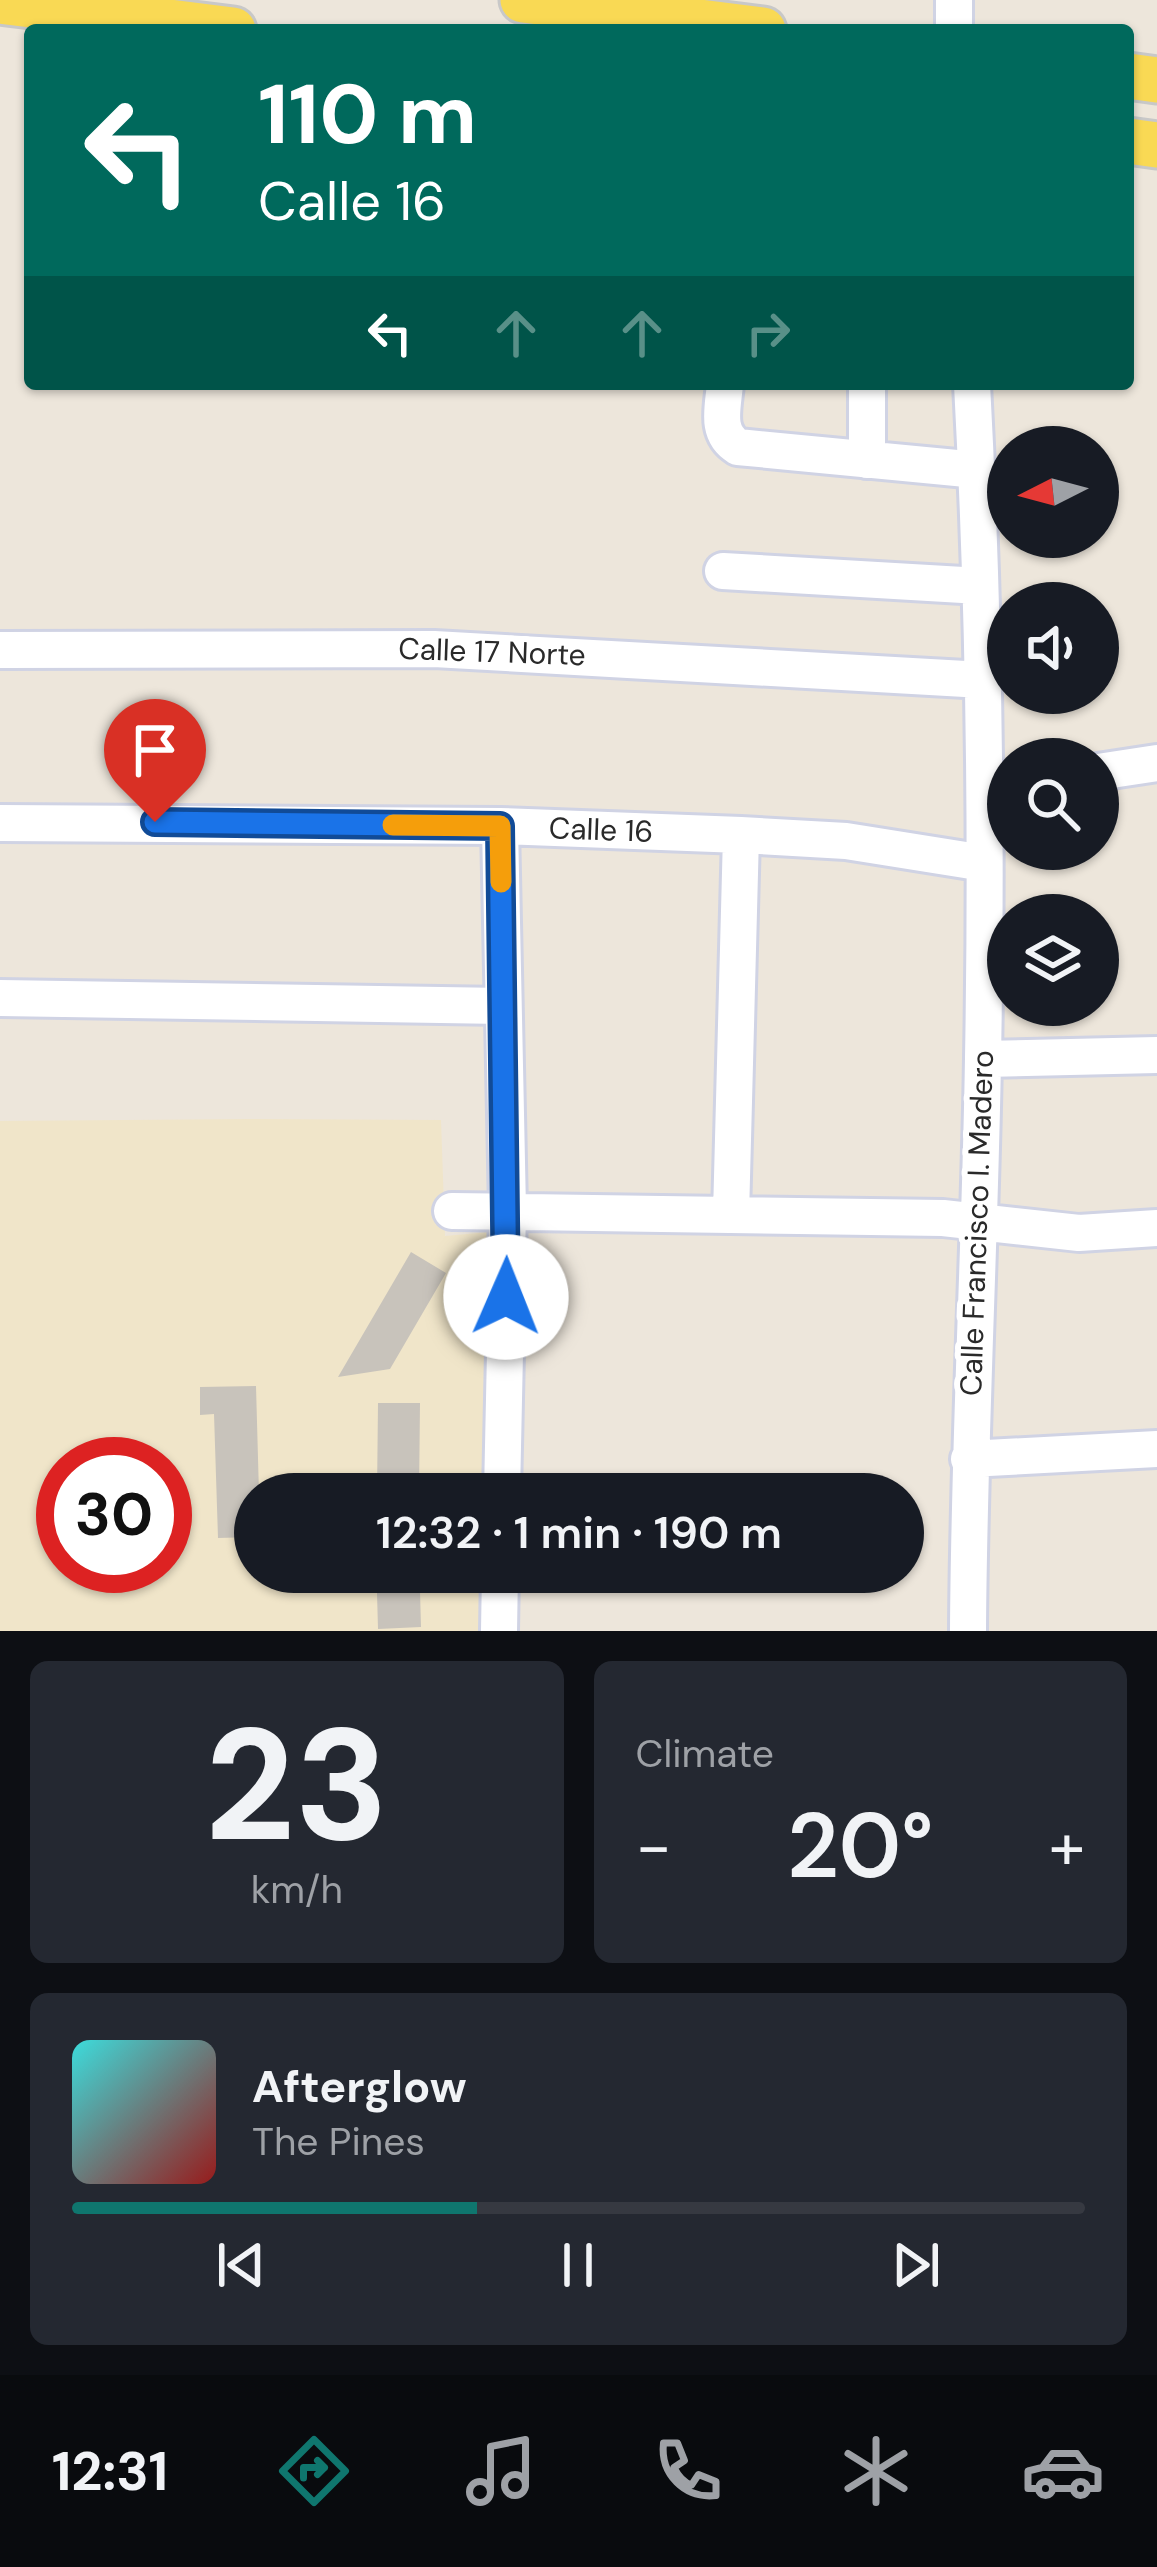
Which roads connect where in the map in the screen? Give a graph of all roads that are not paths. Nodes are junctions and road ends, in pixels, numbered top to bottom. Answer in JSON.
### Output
{"nodes":[{"id":1,"x":0,"y":1,"type":"edge"},
{"id":2,"x":549,"y":2,"type":"edge"},
{"id":3,"x":185,"y":24,"type":"edge"},
{"id":4,"x":715,"y":24,"type":"edge"},
{"id":5,"x":725,"y":390,"type":"edge"},
{"id":6,"x":866,"y":390,"type":"edge"},
{"id":7,"x":972,"y":390,"type":"edge"},
{"id":8,"x":867,"y":460,"type":"junction"},
{"id":9,"x":977,"y":470,"type":"junction"},
{"id":10,"x":723,"y":572,"type":"dead end"},
{"id":11,"x":980,"y":586,"type":"junction"},
{"id":12,"x":0,"y":650,"type":"edge"},
{"id":13,"x":983,"y":680,"type":"junction"},
{"id":14,"x":990,"y":738,"type":"edge"},
{"id":15,"x":1119,"y":772,"type":"edge"},
{"id":16,"x":1156,"y":773,"type":"edge"},
{"id":17,"x":0,"y":823,"type":"edge"},
{"id":18,"x":500,"y":826,"type":"junction"},
{"id":19,"x":741,"y":835,"type":"junction"},
{"id":20,"x":987,"y":844,"type":"edge"},
{"id":21,"x":984,"y":863,"type":"junction"},
{"id":22,"x":0,"y":998,"type":"edge"},
{"id":23,"x":503,"y":1006,"type":"junction"},
{"id":24,"x":1157,"y":1055,"type":"edge"},
{"id":25,"x":983,"y":1059,"type":"junction"},
{"id":26,"x":508,"y":1210,"type":"junction"},
{"id":27,"x":452,"y":1211,"type":"dead end"},
{"id":28,"x":731,"y":1215,"type":"junction"},
{"id":29,"x":977,"y":1220,"type":"junction"},
{"id":30,"x":1157,"y":1228,"type":"edge"},
{"id":31,"x":1157,"y":1449,"type":"edge"},
{"id":32,"x":969,"y":1459,"type":"junction"},
{"id":33,"x":502,"y":1473,"type":"edge"},
{"id":34,"x":500,"y":1593,"type":"edge"},
{"id":35,"x":499,"y":1631,"type":"edge"},
{"id":36,"x":968,"y":1631,"type":"edge"}],
"edges":[{"from":1,"to":3,"type":"main road"},
{"from":2,"to":4,"type":"main road"},
{"from":5,"to":8,"type":"street"},
{"from":6,"to":8,"type":"street"},
{"from":7,"to":9,"type":"street","name":"Calle Francisco I. Madero"},
{"from":8,"to":9,"type":"street"},
{"from":9,"to":11,"type":"street","name":"Calle Francisco I. Madero"},
{"from":10,"to":11,"type":"street"},
{"from":11,"to":13,"type":"street","name":"Calle Francisco I. Madero"},
{"from":12,"to":13,"type":"street","name":"Calle 17 Norte"},
{"from":13,"to":14,"type":"street","name":"Calle Francisco I. Madero"},
{"from":15,"to":16,"type":"street"},
{"from":17,"to":18,"type":"street","name":"Calle 16"},
{"from":18,"to":19,"type":"street","name":"Calle 16"},
{"from":18,"to":23,"type":"street"},
{"from":19,"to":21,"type":"street","name":"Calle 16"},
{"from":19,"to":28,"type":"street"},
{"from":20,"to":21,"type":"street","name":"Calle Francisco I. Madero"},
{"from":21,"to":25,"type":"street","name":"Calle Francisco I. Madero"},
{"from":22,"to":23,"type":"street"},
{"from":23,"to":26,"type":"street"},
{"from":24,"to":25,"type":"street"},
{"from":25,"to":29,"type":"street","name":"Calle Francisco I. Madero"},
{"from":26,"to":27,"type":"street"},
{"from":26,"to":28,"type":"street"},
{"from":26,"to":33,"type":"street"},
{"from":28,"to":29,"type":"street"},
{"from":29,"to":30,"type":"street"},
{"from":29,"to":32,"type":"street","name":"Calle Francisco I. Madero"},
{"from":31,"to":32,"type":"street"},
{"from":32,"to":36,"type":"street","name":"Calle Francisco I. Madero"},
{"from":34,"to":35,"type":"street"}]}
